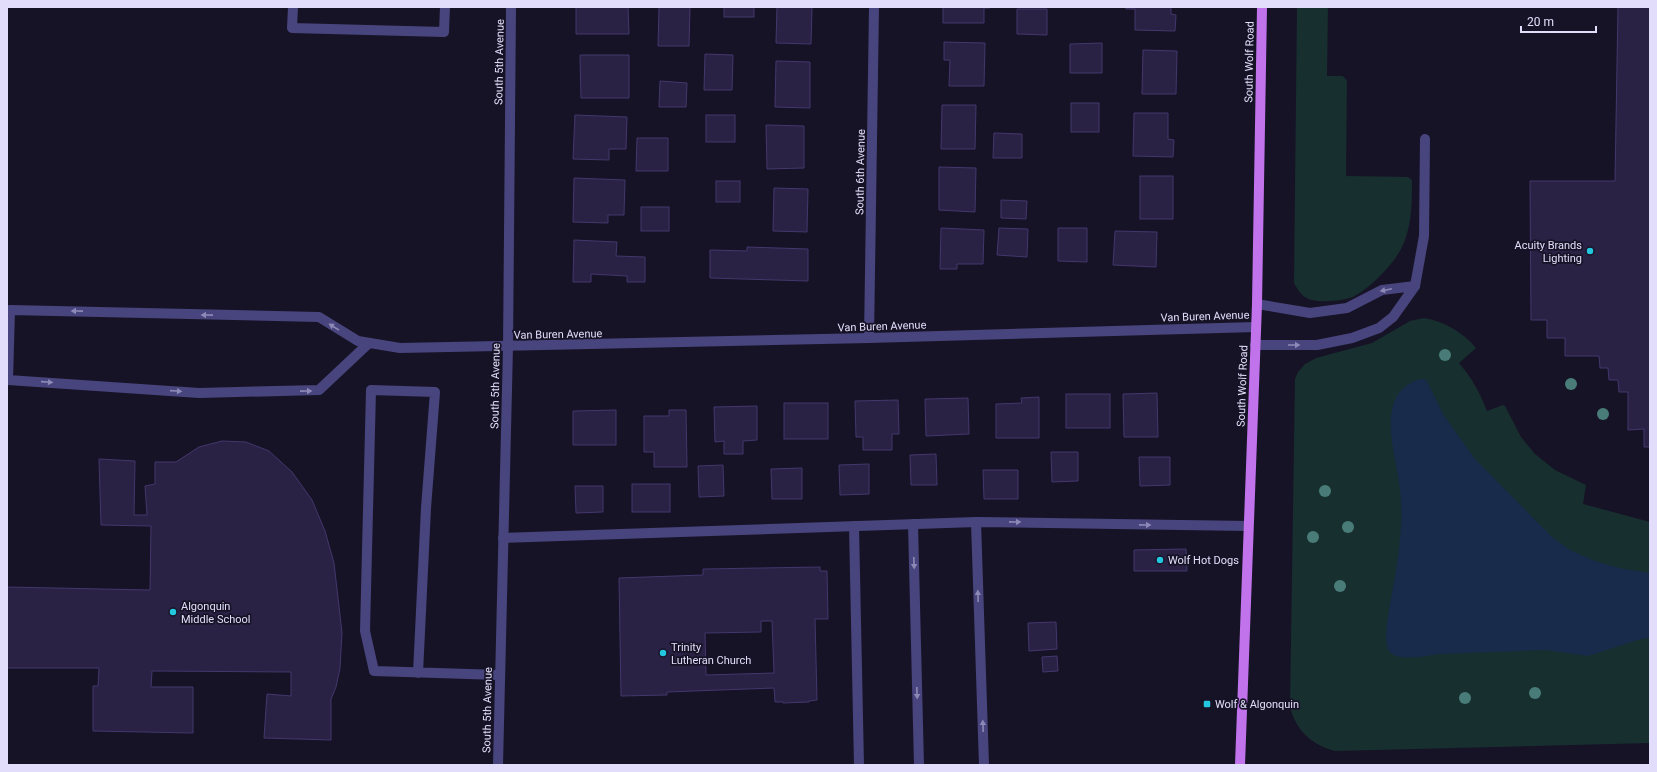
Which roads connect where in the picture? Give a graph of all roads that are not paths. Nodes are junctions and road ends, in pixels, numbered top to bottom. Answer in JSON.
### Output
{"nodes":[{"id":1,"x":292,"y":7,"type":"edge"},
{"id":2,"x":445,"y":7,"type":"edge"},
{"id":3,"x":511,"y":7,"type":"edge"},
{"id":4,"x":874,"y":7,"type":"edge"},
{"id":5,"x":1262,"y":7,"type":"edge"},
{"id":6,"x":1425,"y":139,"type":"dead end"},
{"id":7,"x":1415,"y":286,"type":"junction"},
{"id":8,"x":1257,"y":304,"type":"junction"},
{"id":9,"x":1256,"y":327,"type":"junction"},
{"id":10,"x":869,"y":338,"type":"junction"},
{"id":11,"x":369,"y":343,"type":"junction"},
{"id":12,"x":1255,"y":345,"type":"junction"},
{"id":13,"x":508,"y":347,"type":"junction"},
{"id":14,"x":976,"y":522,"type":"junction"},
{"id":15,"x":913,"y":524,"type":"junction"},
{"id":16,"x":854,"y":526,"type":"junction"},
{"id":17,"x":1248,"y":526,"type":"junction"},
{"id":18,"x":503,"y":538,"type":"junction"},
{"id":19,"x":418,"y":673,"type":"junction"},
{"id":20,"x":500,"y":675,"type":"junction"},
{"id":21,"x":498,"y":765,"type":"edge"},
{"id":22,"x":859,"y":765,"type":"edge"},
{"id":23,"x":919,"y":765,"type":"edge"},
{"id":24,"x":984,"y":765,"type":"edge"},
{"id":25,"x":1240,"y":765,"type":"edge"}],
"edges":[{"from":1,"to":2,"type":"street"},
{"from":3,"to":13,"type":"street","name":"South 5th Avenue"},
{"from":4,"to":10,"type":"street","name":"South 6th Avenue"},
{"from":5,"to":8,"type":"main road","name":"South Wolf Road"},
{"from":6,"to":7,"type":"street"},
{"from":7,"to":8,"type":"street","one_way":true},
{"from":12,"to":7,"type":"street","one_way":true},
{"from":8,"to":9,"type":"main road","name":"South Wolf Road"},
{"from":9,"to":10,"type":"street","name":"Van Buren Avenue"},
{"from":9,"to":12,"type":"main road","name":"South Wolf Road"},
{"from":10,"to":13,"type":"street","name":"Van Buren Avenue"},
{"from":11,"to":11,"type":"street","name":"Van Buren Avenue","one_way":true},
{"from":11,"to":13,"type":"street","name":"Van Buren Avenue"},
{"from":12,"to":17,"type":"main road","name":"South Wolf Road"},
{"from":13,"to":18,"type":"street","name":"South 5th Avenue"},
{"from":14,"to":15,"type":"street"},
{"from":14,"to":17,"type":"street","one_way":true},
{"from":24,"to":14,"type":"street","one_way":true},
{"from":15,"to":16,"type":"street"},
{"from":15,"to":23,"type":"street","one_way":true},
{"from":16,"to":18,"type":"street"},
{"from":16,"to":22,"type":"street"},
{"from":17,"to":25,"type":"main road","name":"South Wolf Road"},
{"from":18,"to":20,"type":"street","name":"South 5th Avenue"},
{"from":19,"to":19,"type":"street"},
{"from":19,"to":20,"type":"street"},
{"from":20,"to":21,"type":"street","name":"South 5th Avenue"}]}
